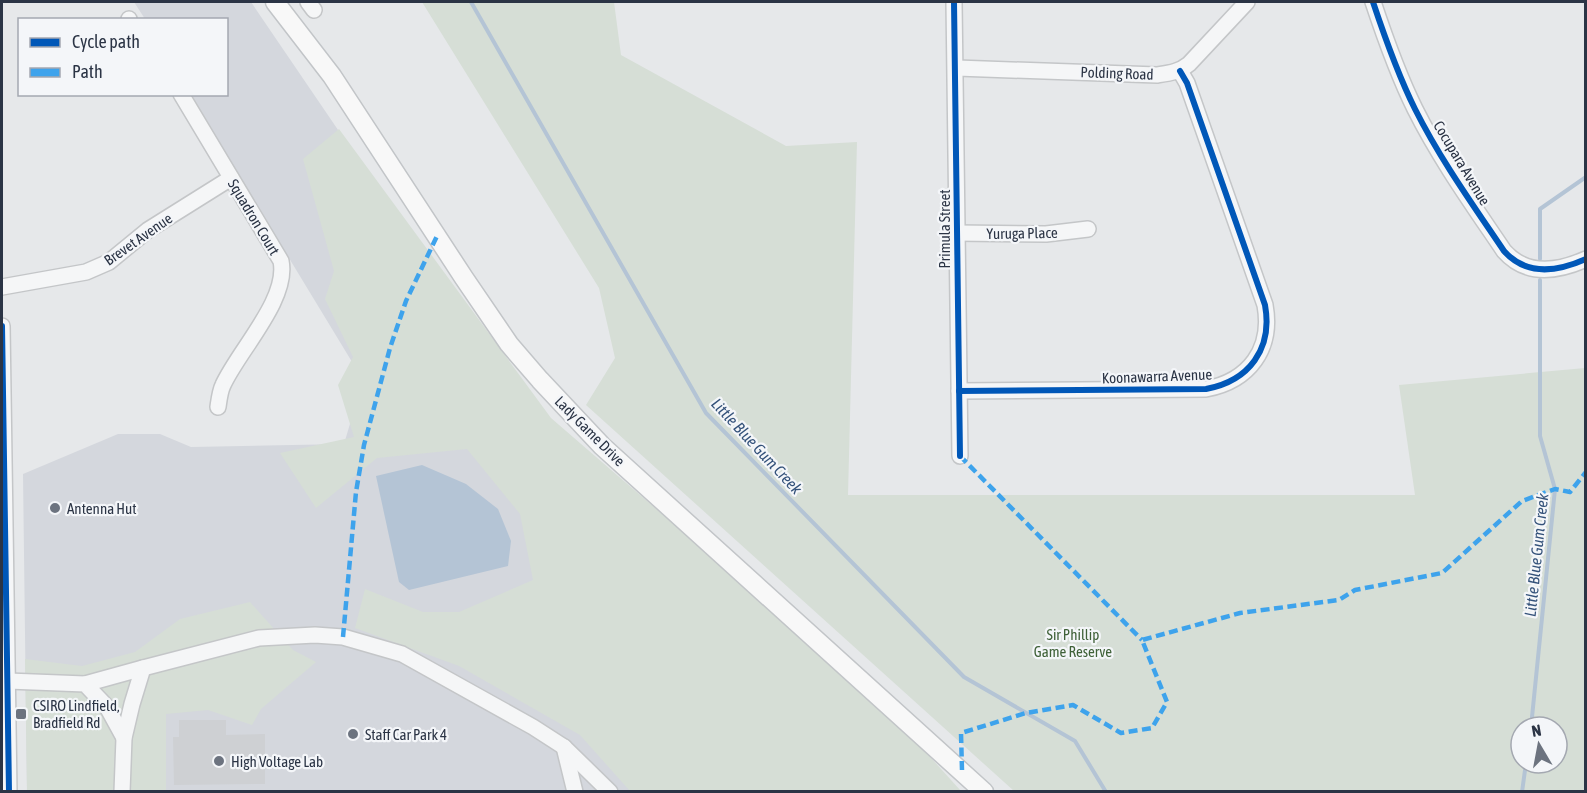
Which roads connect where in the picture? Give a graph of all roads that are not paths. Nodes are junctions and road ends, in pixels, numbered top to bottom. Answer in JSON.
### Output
{"nodes":[{"id":1,"x":275,"y":2,"type":"edge"},
{"id":2,"x":954,"y":2,"type":"edge"},
{"id":3,"x":1247,"y":2,"type":"edge"},
{"id":4,"x":1373,"y":2,"type":"edge"},
{"id":5,"x":957,"y":68,"type":"junction"},
{"id":6,"x":1180,"y":71,"type":"junction"},
{"id":7,"x":182,"y":96,"type":"edge"},
{"id":8,"x":231,"y":178,"type":"junction"},
{"id":9,"x":1088,"y":229,"type":"dead end"},
{"id":10,"x":956,"y":233,"type":"junction"},
{"id":11,"x":1586,"y":259,"type":"edge"},
{"id":12,"x":2,"y":287,"type":"edge"},
{"id":13,"x":2,"y":326,"type":"edge"},
{"id":14,"x":959,"y":391,"type":"junction"},
{"id":15,"x":218,"y":407,"type":"dead end"},
{"id":16,"x":960,"y":456,"type":"dead end"},
{"id":17,"x":143,"y":668,"type":"junction"},
{"id":18,"x":8,"y":681,"type":"junction"},
{"id":19,"x":85,"y":684,"type":"junction"},
{"id":20,"x":124,"y":738,"type":"junction"},
{"id":21,"x":564,"y":747,"type":"junction"},
{"id":22,"x":9,"y":792,"type":"edge"},
{"id":23,"x":122,"y":792,"type":"edge"},
{"id":24,"x":575,"y":792,"type":"edge"},
{"id":25,"x":610,"y":792,"type":"edge"},
{"id":26,"x":984,"y":792,"type":"edge"}],
"edges":[{"from":1,"to":26,"type":"main road","name":"Lady Game Drive"},
{"from":2,"to":5,"type":"street","name":"Primula Street"},
{"from":3,"to":6,"type":"street"},
{"from":4,"to":11,"type":"street","name":"Cocupara Avenue"},
{"from":5,"to":6,"type":"street","name":"Polding Road"},
{"from":5,"to":10,"type":"street","name":"Primula Street"},
{"from":6,"to":14,"type":"street","name":"Koonawarra Avenue"},
{"from":7,"to":8,"type":"street","name":"Squadron Court"},
{"from":8,"to":12,"type":"street","name":"Brevet Avenue"},
{"from":8,"to":15,"type":"street","name":"Squadron Court"},
{"from":9,"to":10,"type":"street","name":"Yuruga Place"},
{"from":10,"to":14,"type":"street","name":"Primula Street"},
{"from":13,"to":18,"type":"street"},
{"from":14,"to":16,"type":"street","name":"Primula Street"},
{"from":17,"to":19,"type":"street"},
{"from":17,"to":20,"type":"street"},
{"from":17,"to":21,"type":"street"},
{"from":18,"to":19,"type":"street"},
{"from":18,"to":22,"type":"street"},
{"from":19,"to":20,"type":"street"},
{"from":20,"to":23,"type":"street"},
{"from":21,"to":24,"type":"street"},
{"from":21,"to":25,"type":"street"}]}
